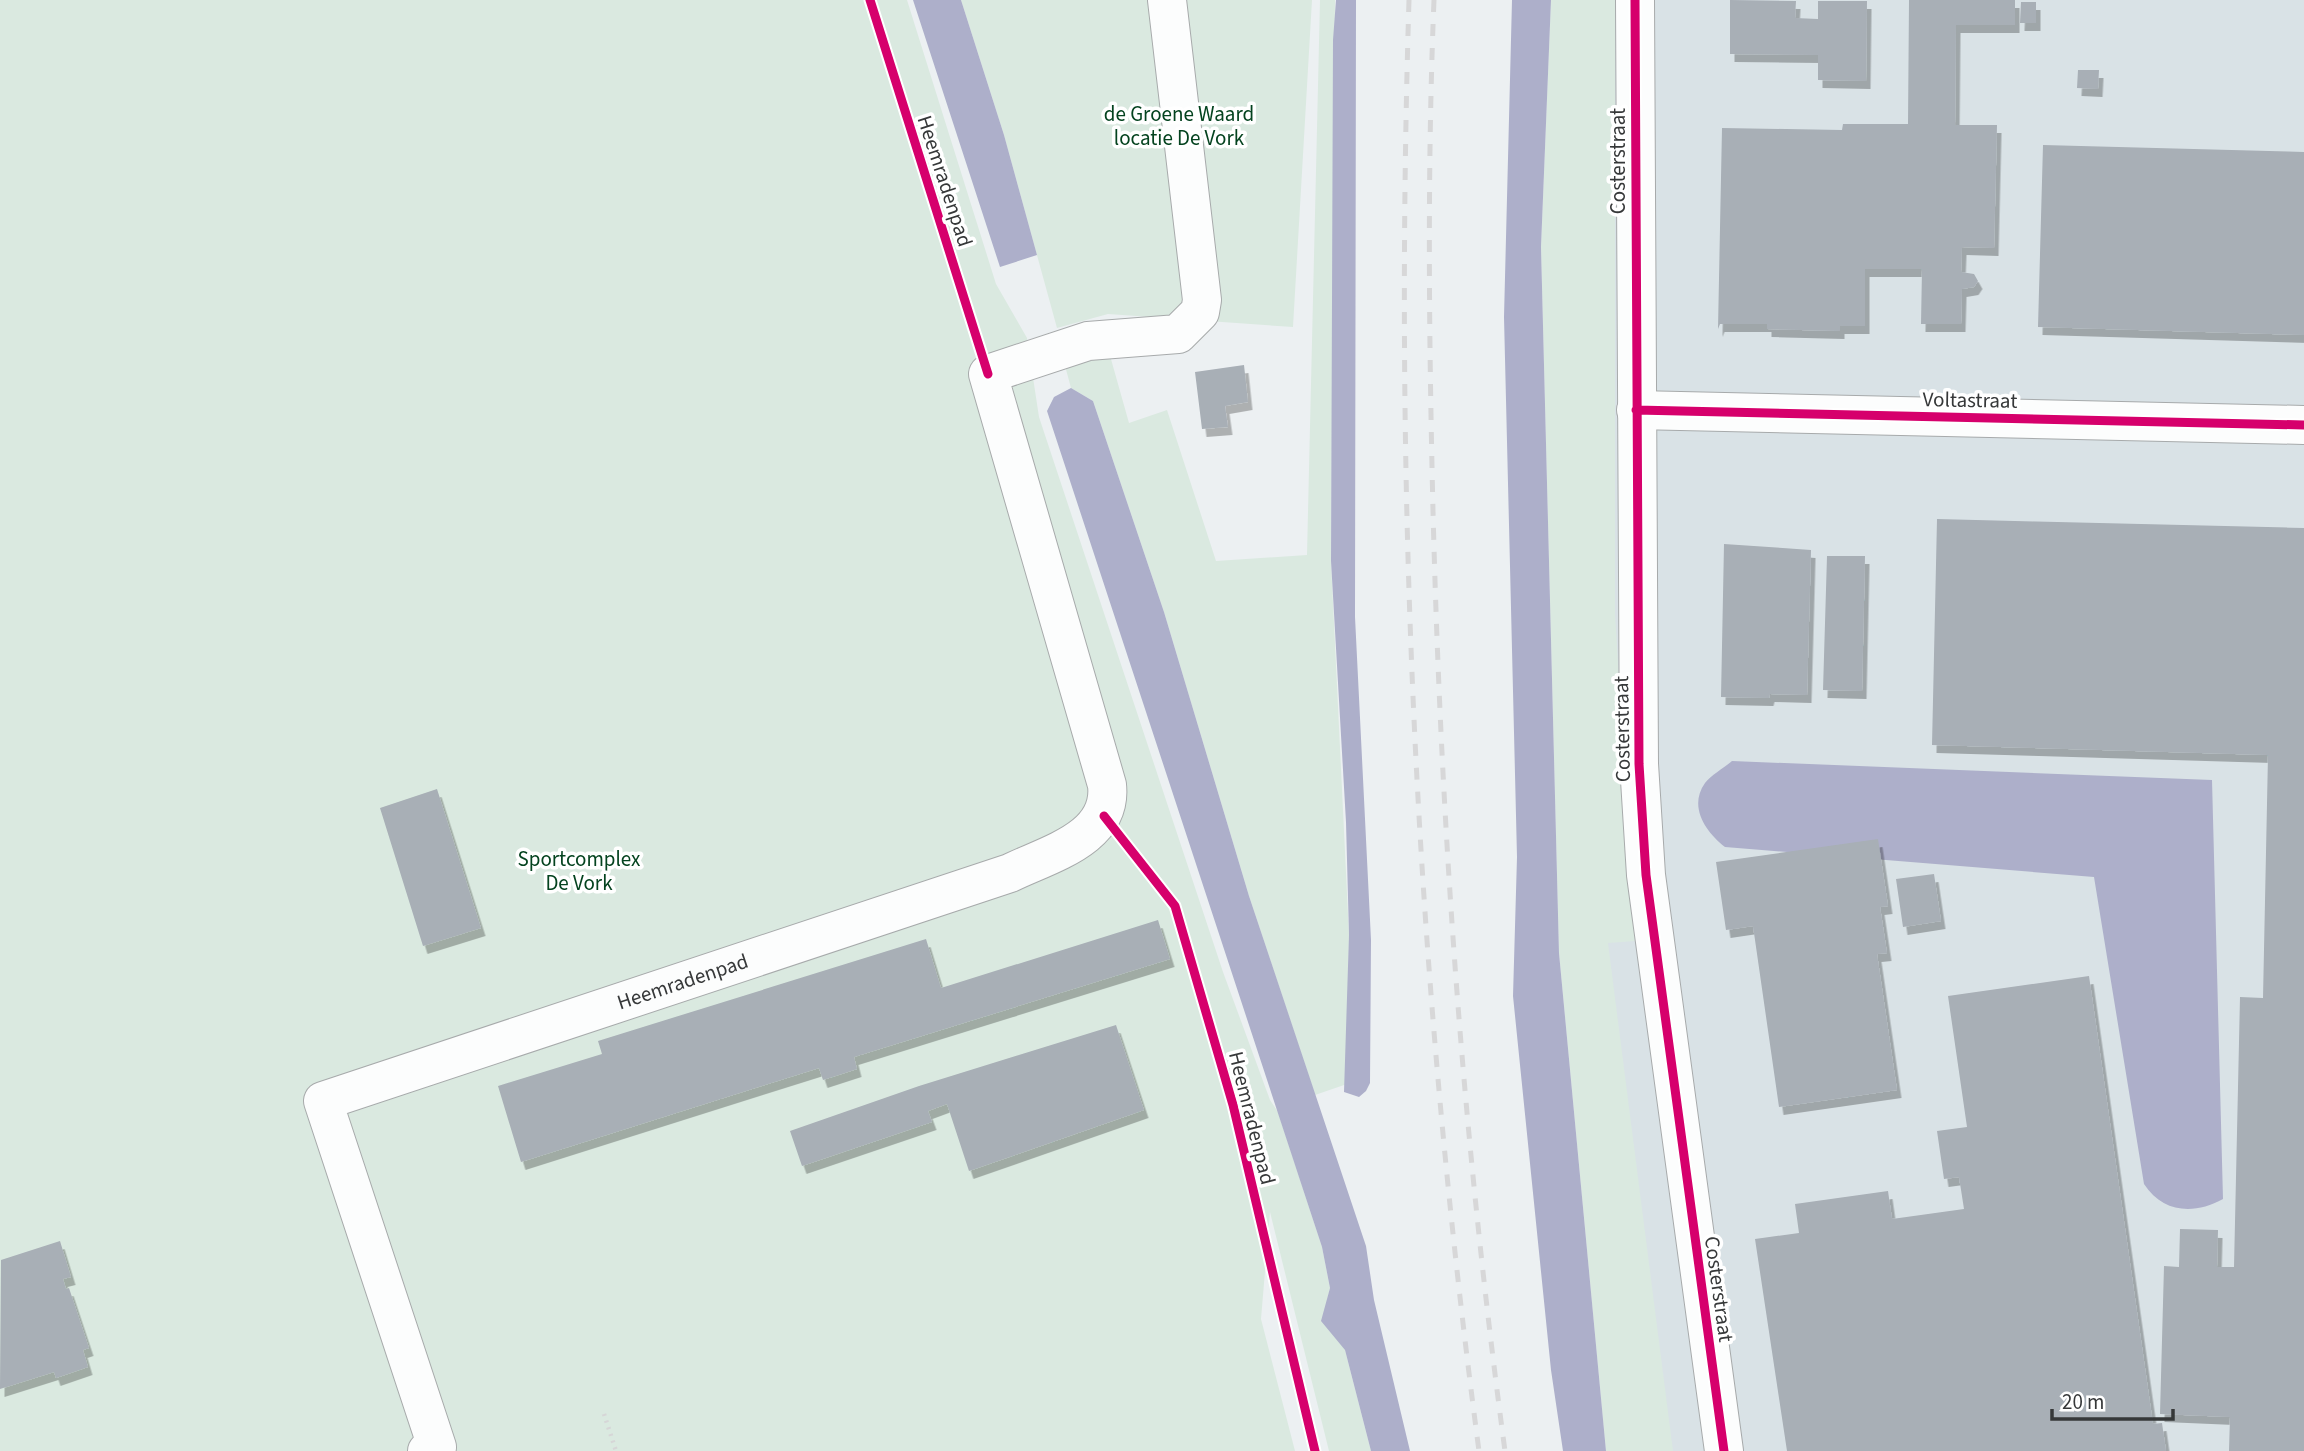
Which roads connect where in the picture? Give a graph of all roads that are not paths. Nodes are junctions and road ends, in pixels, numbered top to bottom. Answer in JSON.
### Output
{"nodes":[{"id":1,"x":1167,"y":0,"type":"edge"},
{"id":2,"x":1635,"y":0,"type":"edge"},
{"id":3,"x":1636,"y":410,"type":"junction"},
{"id":4,"x":2304,"y":425,"type":"edge"},
{"id":5,"x":427,"y":1451,"type":"edge"},
{"id":6,"x":1724,"y":1451,"type":"edge"}],
"edges":[{"from":1,"to":5,"type":"street","name":"Heemradenpad"},
{"from":2,"to":3,"type":"street","name":"Costerstraat"},
{"from":3,"to":4,"type":"street","name":"Voltastraat"},
{"from":3,"to":6,"type":"street","name":"Costerstraat"}]}
